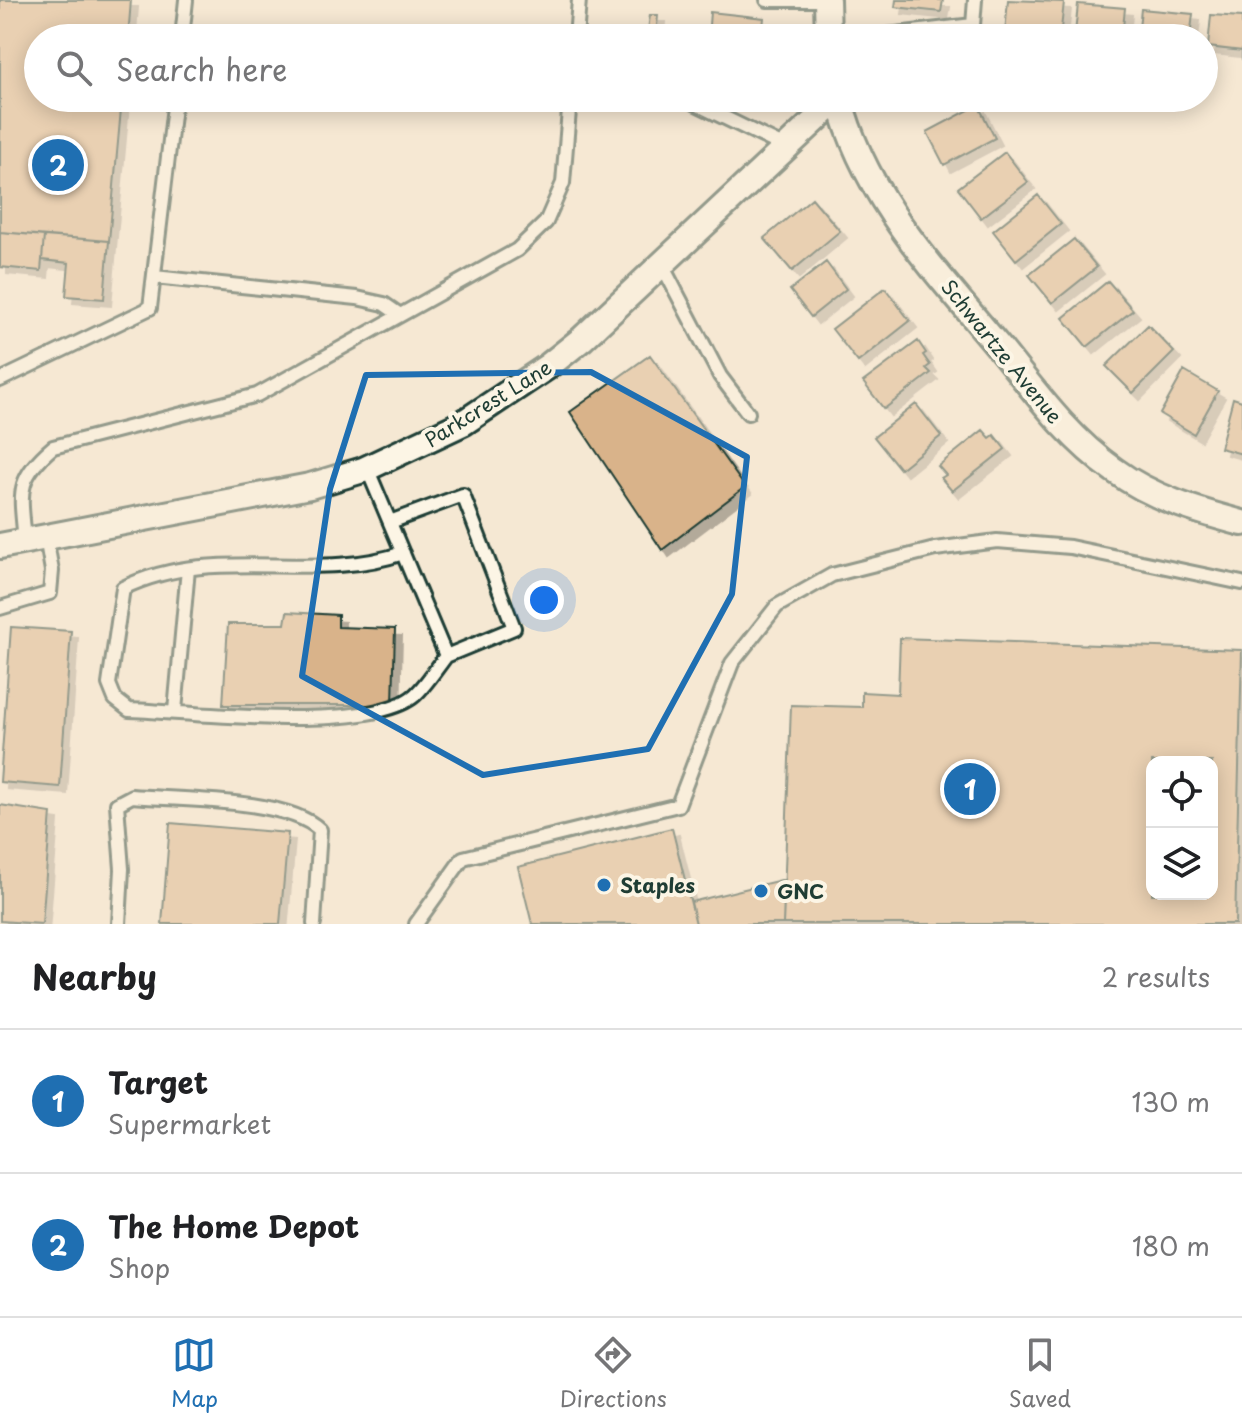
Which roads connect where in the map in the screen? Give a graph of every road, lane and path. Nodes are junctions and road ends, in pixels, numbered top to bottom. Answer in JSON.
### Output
{"nodes":[{"id":1,"x":186,"y":0,"type":"edge"},
{"id":2,"x":579,"y":0,"type":"edge"},
{"id":3,"x":767,"y":0,"type":"edge"},
{"id":4,"x":815,"y":0,"type":"edge"},
{"id":5,"x":827,"y":0,"type":"edge"},
{"id":6,"x":975,"y":0,"type":"edge"},
{"id":7,"x":183,"y":24,"type":"edge"},
{"id":8,"x":577,"y":24,"type":"edge"},
{"id":9,"x":828,"y":24,"type":"edge"},
{"id":10,"x":973,"y":24,"type":"edge"},
{"id":11,"x":173,"y":112,"type":"edge"},
{"id":12,"x":569,"y":112,"type":"edge"},
{"id":13,"x":713,"y":112,"type":"edge"},
{"id":14,"x":824,"y":112,"type":"edge"},
{"id":15,"x":844,"y":112,"type":"edge"},
{"id":16,"x":785,"y":147,"type":"junction"},
{"id":17,"x":661,"y":263,"type":"junction"},
{"id":18,"x":154,"y":277,"type":"junction"},
{"id":19,"x":400,"y":315,"type":"junction"},
{"id":20,"x":0,"y":380,"type":"edge"},
{"id":21,"x":748,"y":413,"type":"dead end"},
{"id":22,"x":367,"y":468,"type":"junction"},
{"id":23,"x":390,"y":522,"type":"junction"},
{"id":24,"x":1242,"y":523,"type":"edge"},
{"id":25,"x":35,"y":539,"type":"junction"},
{"id":26,"x":0,"y":546,"type":"edge"},
{"id":27,"x":403,"y":553,"type":"junction"},
{"id":28,"x":188,"y":569,"type":"junction"},
{"id":29,"x":1242,"y":583,"type":"edge"},
{"id":30,"x":0,"y":608,"type":"edge"},
{"id":31,"x":446,"y":656,"type":"junction"},
{"id":32,"x":175,"y":711,"type":"junction"},
{"id":33,"x":119,"y":924,"type":"edge"},
{"id":34,"x":314,"y":924,"type":"edge"},
{"id":35,"x":416,"y":924,"type":"edge"}],
"edges":[{"from":1,"to":7,"type":"lane"},
{"from":2,"to":8,"type":"lane"},
{"from":3,"to":4,"type":"lane"},
{"from":5,"to":9,"type":"street"},
{"from":6,"to":10,"type":"lane"},
{"from":11,"to":18,"type":"lane"},
{"from":12,"to":19,"type":"lane"},
{"from":13,"to":16,"type":"lane"},
{"from":14,"to":16,"type":"street","name":"Parkcrest Lane"},
{"from":15,"to":24,"type":"street","name":"Schwartze Avenue"},
{"from":16,"to":17,"type":"street","name":"Parkcrest Lane"},
{"from":17,"to":21,"type":"lane"},
{"from":17,"to":22,"type":"street","name":"Parkcrest Lane"},
{"from":18,"to":19,"type":"lane"},
{"from":18,"to":20,"type":"lane"},
{"from":19,"to":25,"type":"lane"},
{"from":22,"to":23,"type":"lane"},
{"from":22,"to":25,"type":"street","name":"Parkcrest Lane"},
{"from":23,"to":27,"type":"lane"},
{"from":23,"to":31,"type":"lane"},
{"from":25,"to":26,"type":"street","name":"Parkcrest Lane"},
{"from":25,"to":30,"type":"lane"},
{"from":27,"to":28,"type":"lane"},
{"from":27,"to":31,"type":"lane"},
{"from":28,"to":32,"type":"lane"},
{"from":28,"to":32,"type":"lane"},
{"from":29,"to":35,"type":"lane"},
{"from":31,"to":32,"type":"lane"},
{"from":33,"to":34,"type":"lane"}]}
